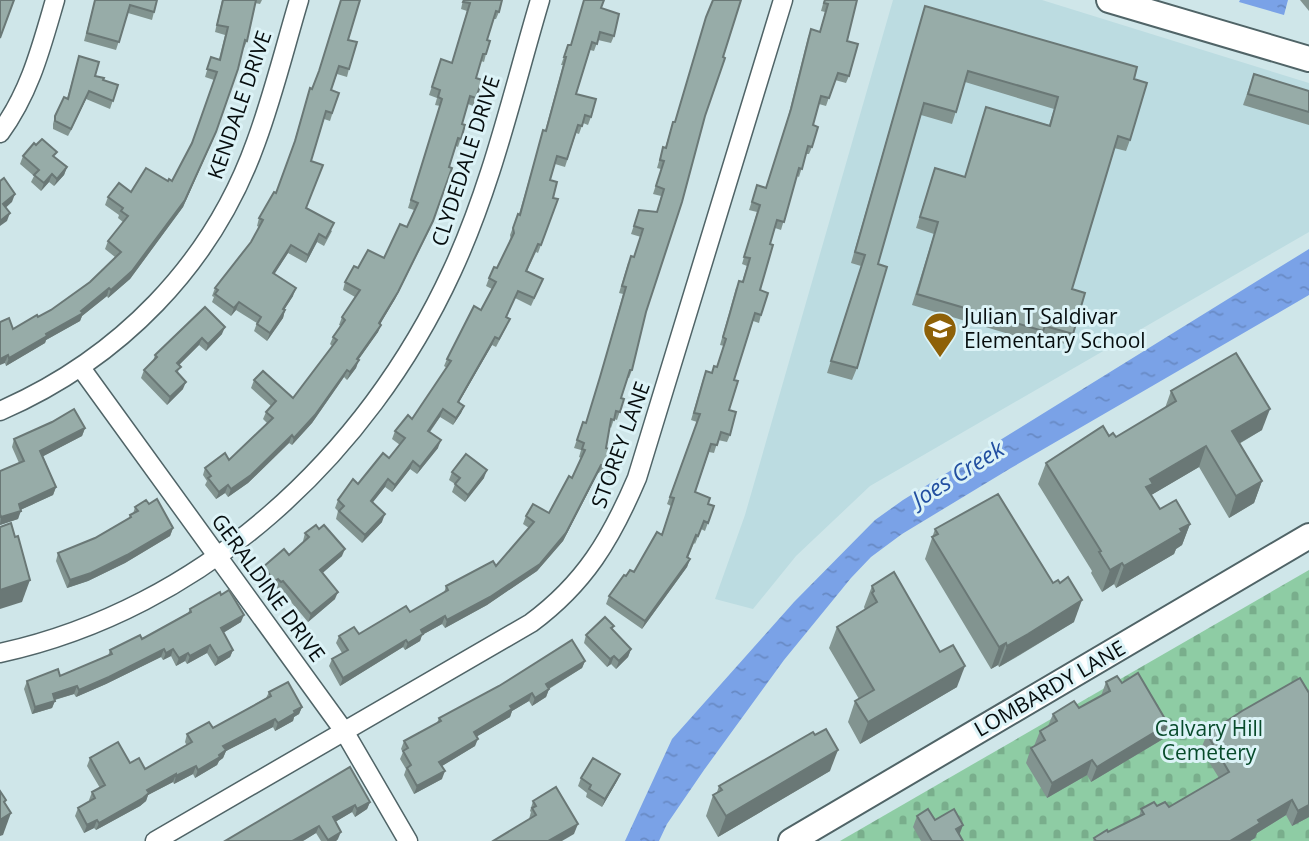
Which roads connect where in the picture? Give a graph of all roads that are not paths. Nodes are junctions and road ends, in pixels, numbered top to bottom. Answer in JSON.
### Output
{"nodes":[{"id":1,"x":55,"y":0,"type":"edge"},
{"id":2,"x":299,"y":0,"type":"edge"},
{"id":3,"x":540,"y":0,"type":"edge"},
{"id":4,"x":783,"y":0,"type":"edge"},
{"id":5,"x":1109,"y":0,"type":"edge"},
{"id":6,"x":1309,"y":59,"type":"edge"},
{"id":7,"x":0,"y":133,"type":"edge"},
{"id":8,"x":81,"y":368,"type":"junction"},
{"id":9,"x":0,"y":411,"type":"edge"},
{"id":10,"x":1309,"y":536,"type":"edge"},
{"id":11,"x":216,"y":557,"type":"junction"},
{"id":12,"x":0,"y":653,"type":"edge"},
{"id":13,"x":344,"y":732,"type":"junction"},
{"id":14,"x":155,"y":841,"type":"edge"},
{"id":15,"x":408,"y":841,"type":"edge"},
{"id":16,"x":791,"y":841,"type":"edge"}],
"edges":[{"from":1,"to":7,"type":"street"},
{"from":2,"to":8,"type":"street","name":"KENDALE DRIVE"},
{"from":3,"to":11,"type":"street","name":"CLYDEDALE DRIVE"},
{"from":4,"to":13,"type":"street","name":"STOREY LANE"},
{"from":5,"to":6,"type":"main road"},
{"from":8,"to":9,"type":"street","name":"KENDALE DRIVE"},
{"from":8,"to":11,"type":"street","name":"GERALDINE DRIVE"},
{"from":10,"to":16,"type":"main road","name":"LOMBARDY LANE"},
{"from":11,"to":12,"type":"street","name":"CLYDEDALE DRIVE"},
{"from":11,"to":13,"type":"street","name":"GERALDINE DRIVE"},
{"from":13,"to":14,"type":"street","name":"STOREY LANE"},
{"from":13,"to":15,"type":"street","name":"GERALDINE DRIVE"}]}
